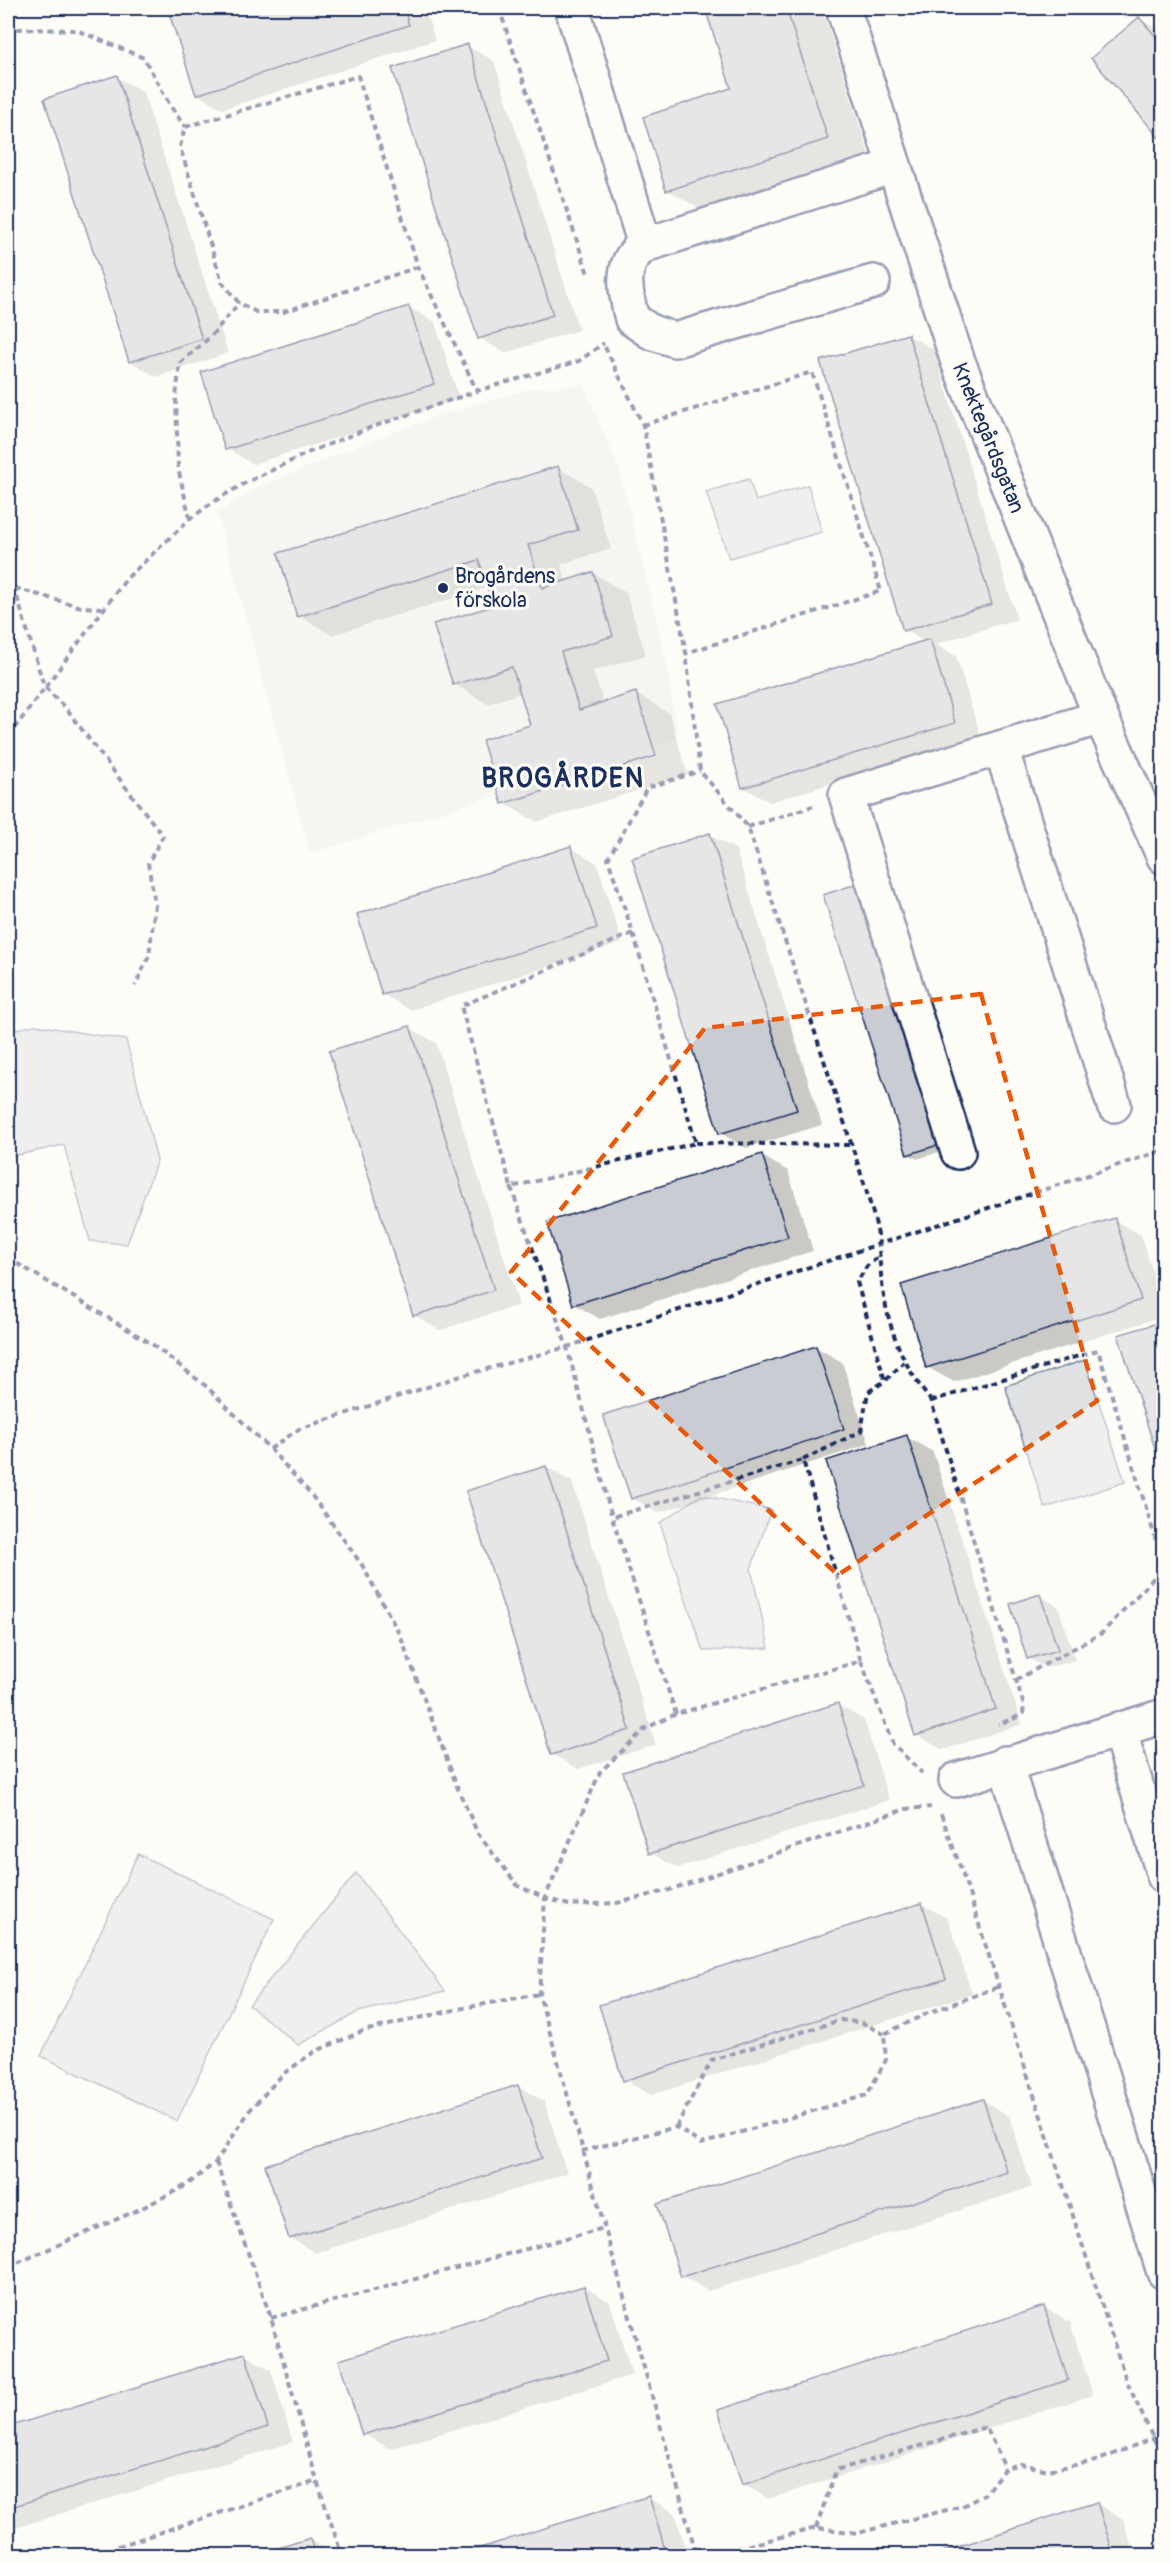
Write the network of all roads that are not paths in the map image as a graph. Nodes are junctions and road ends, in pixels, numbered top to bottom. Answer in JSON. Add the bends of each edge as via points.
{"nodes":[{"id":1,"x":572,"y":8,"type":"edge"},
{"id":2,"x":843,"y":8,"type":"edge"},
{"id":3,"x":894,"y":166,"type":"junction"},
{"id":4,"x":645,"y":245,"type":"junction"},
{"id":5,"x":873,"y":282,"type":"dead end"},
{"id":6,"x":1101,"y":717,"type":"junction"},
{"id":7,"x":1001,"y":748,"type":"junction"},
{"id":8,"x":1164,"y":857,"type":"edge"},
{"id":9,"x":1114,"y":1105,"type":"dead end"},
{"id":10,"x":958,"y":1152,"type":"dead end"},
{"id":11,"x":1164,"y":1716,"type":"edge"},
{"id":12,"x":1119,"y":1728,"type":"junction"},
{"id":13,"x":1005,"y":1763,"type":"junction"},
{"id":14,"x":941,"y":1779,"type":"road end"},
{"id":15,"x":1164,"y":1876,"type":"edge"},
{"id":16,"x":1164,"y":2272,"type":"edge"}],
"edges":[{"from":1,"to":4,"type":"street"},
{"from":2,"to":3,"type":"street","name":"Knektegårdsgatan"},
{"from":3,"to":4,"type":"street"},
{"from":3,"to":6,"type":"street","name":"Knektegårdsgatan","via":[[957,359]]},
{"from":4,"to":5,"type":"street","via":[[635,251],[626,269],[632,319],[651,332],[675,340]]},
{"from":6,"to":7,"type":"street"},
{"from":6,"to":8,"type":"street","name":"Knektegårdsgatan"},
{"from":7,"to":9,"type":"street"},
{"from":7,"to":10,"type":"street","via":[[846,795]]},
{"from":11,"to":12,"type":"street"},
{"from":12,"to":13,"type":"street"},
{"from":12,"to":15,"type":"street"},
{"from":13,"to":14,"type":"street"},
{"from":13,"to":16,"type":"street"}]}
